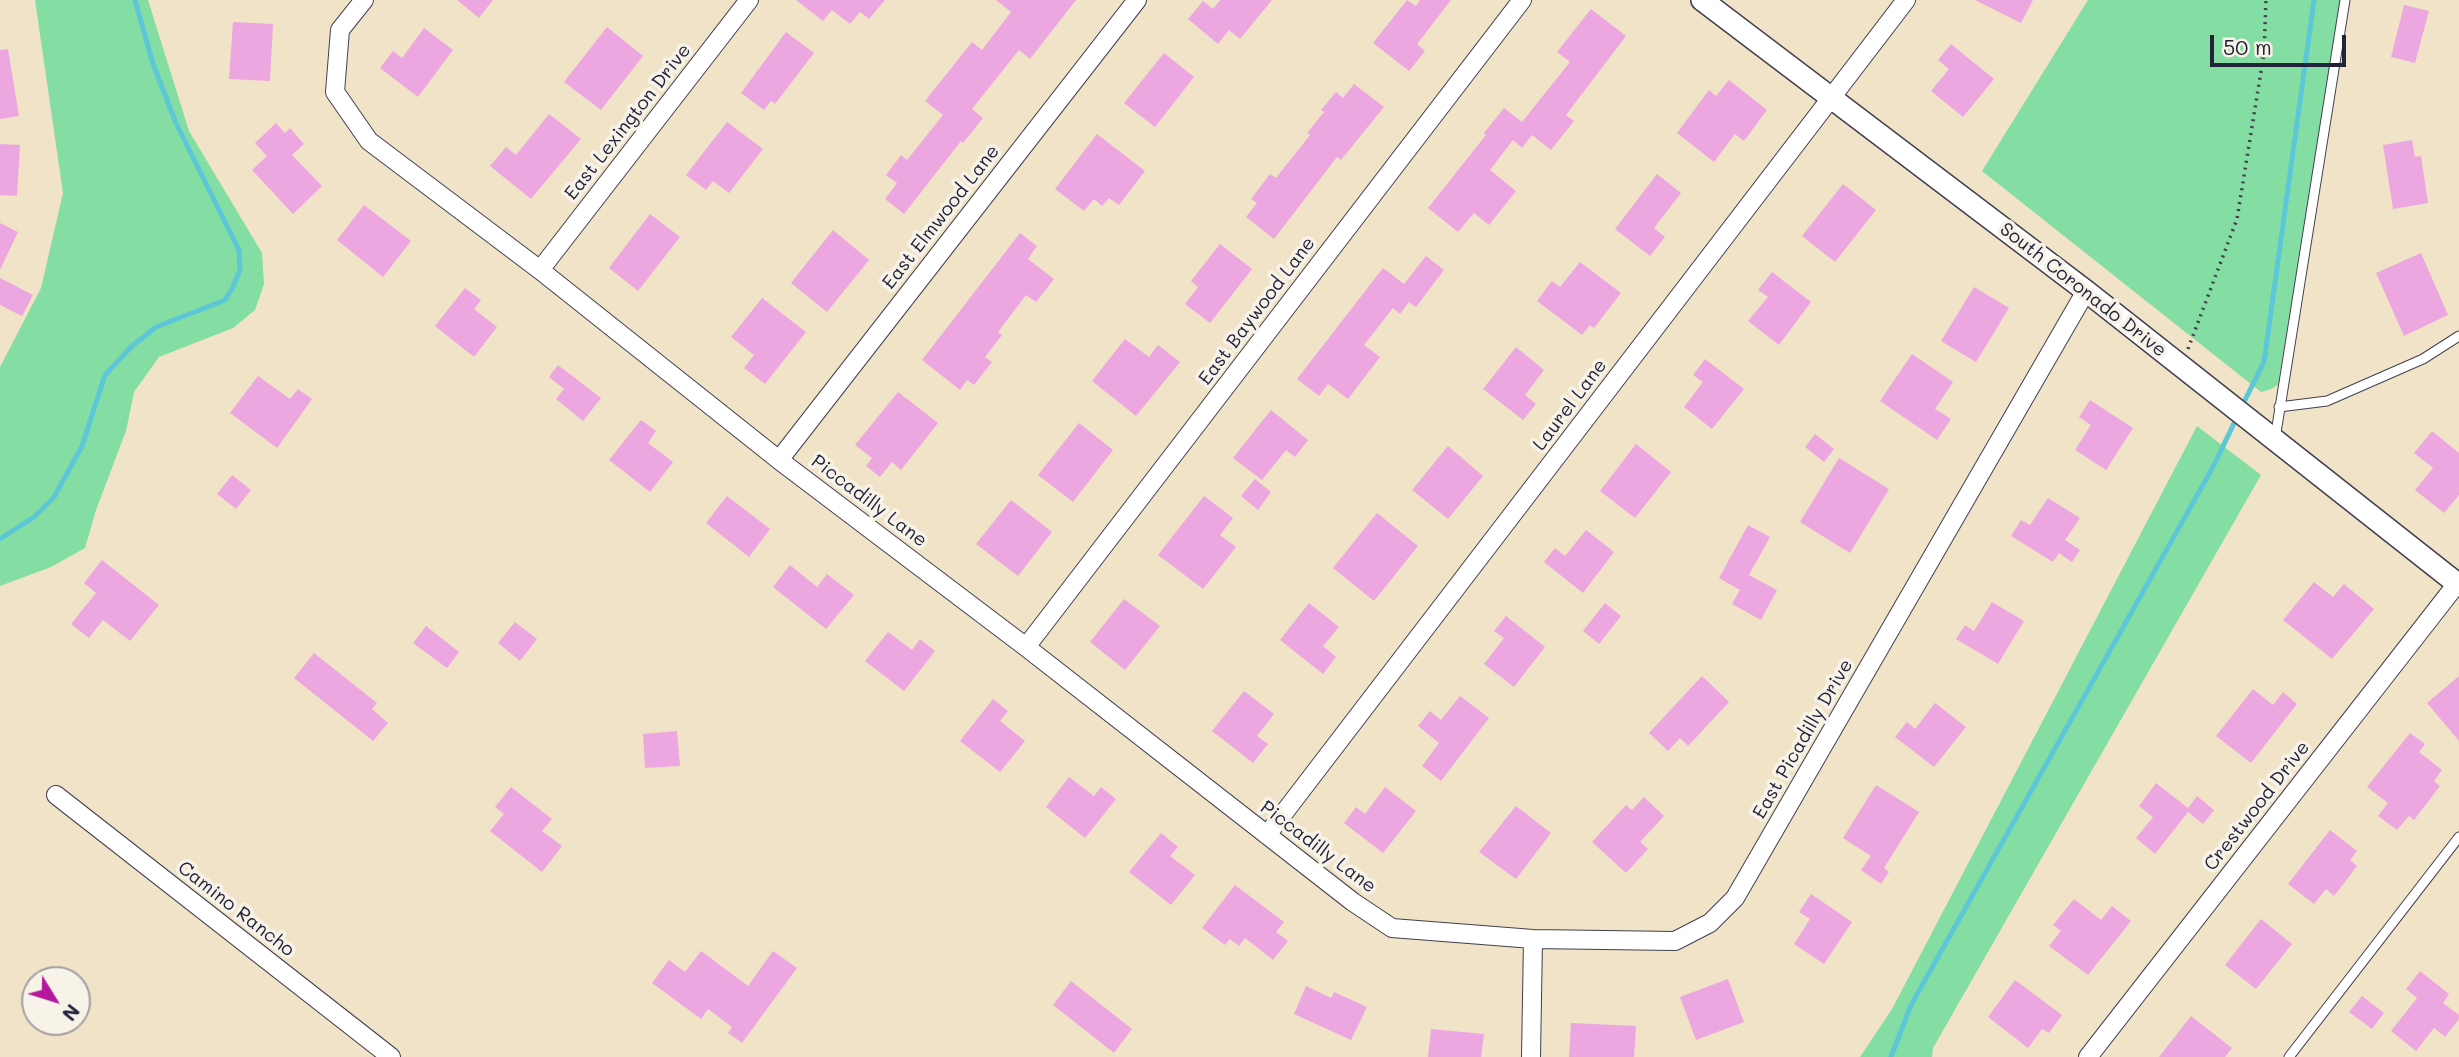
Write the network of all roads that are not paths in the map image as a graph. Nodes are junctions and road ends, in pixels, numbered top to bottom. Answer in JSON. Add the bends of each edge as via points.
{"nodes":[{"id":1,"x":364,"y":0,"type":"edge"},
{"id":2,"x":749,"y":0,"type":"edge"},
{"id":3,"x":1137,"y":0,"type":"edge"},
{"id":4,"x":1522,"y":0,"type":"edge"},
{"id":5,"x":1702,"y":0,"type":"edge"},
{"id":6,"x":1906,"y":0,"type":"edge"},
{"id":7,"x":2345,"y":0,"type":"edge"},
{"id":8,"x":1833,"y":97,"type":"junction"},
{"id":9,"x":540,"y":270,"type":"junction"},
{"id":10,"x":2086,"y":291,"type":"junction"},
{"id":11,"x":2459,"y":336,"type":"edge"},
{"id":12,"x":2278,"y":407,"type":"junction"},
{"id":13,"x":2269,"y":437,"type":"junction"},
{"id":14,"x":779,"y":460,"type":"junction"},
{"id":15,"x":2458,"y":583,"type":"edge"},
{"id":16,"x":1026,"y":647,"type":"junction"},
{"id":17,"x":56,"y":794,"type":"dead end"},
{"id":18,"x":1266,"y":835,"type":"junction"},
{"id":19,"x":2459,"y":837,"type":"edge"},
{"id":20,"x":1392,"y":928,"type":"joint"},
{"id":21,"x":1533,"y":939,"type":"junction"},
{"id":22,"x":391,"y":1057,"type":"edge"},
{"id":23,"x":1531,"y":1057,"type":"edge"},
{"id":24,"x":2088,"y":1057,"type":"edge"},
{"id":25,"x":2289,"y":1057,"type":"edge"}],
"edges":[{"from":1,"to":9,"type":"street","name":"Piccadilly Lane","via":[[341,30],[335,92],[369,141]]},
{"from":2,"to":9,"type":"street","name":"East Lexington Drive"},
{"from":3,"to":14,"type":"street","name":"East Elmwood Lane"},
{"from":4,"to":16,"type":"street","name":"East Baywood Lane"},
{"from":5,"to":8,"type":"street","name":"South Coronado Drive"},
{"from":6,"to":8,"type":"street","name":"Laurel Lane"},
{"from":7,"to":12,"type":"lane"},
{"from":8,"to":10,"type":"street","name":"South Coronado Drive"},
{"from":8,"to":18,"type":"street","name":"Laurel Lane"},
{"from":9,"to":14,"type":"street","name":"Piccadilly Lane"},
{"from":10,"to":13,"type":"street","name":"South Coronado Drive"},
{"from":10,"to":21,"type":"street","name":"East Picadilly Drive","via":[[1735,898],[1710,923],[1675,941]]},
{"from":11,"to":12,"type":"lane","via":[[2423,359],[2327,401]]},
{"from":12,"to":13,"type":"lane"},
{"from":13,"to":15,"type":"street","name":"South Coronado Drive"},
{"from":14,"to":16,"type":"street","name":"Piccadilly Lane"},
{"from":15,"to":24,"type":"street","name":"Crestwood Drive"},
{"from":16,"to":18,"type":"street","name":"Piccadilly Lane"},
{"from":17,"to":22,"type":"street","name":"Camino Rancho"},
{"from":18,"to":20,"type":"street","name":"Piccadilly Lane"},
{"from":19,"to":25,"type":"lane"},
{"from":20,"to":21,"type":"street","name":"East Picadilly Drive"},
{"from":21,"to":23,"type":"street"}]}
